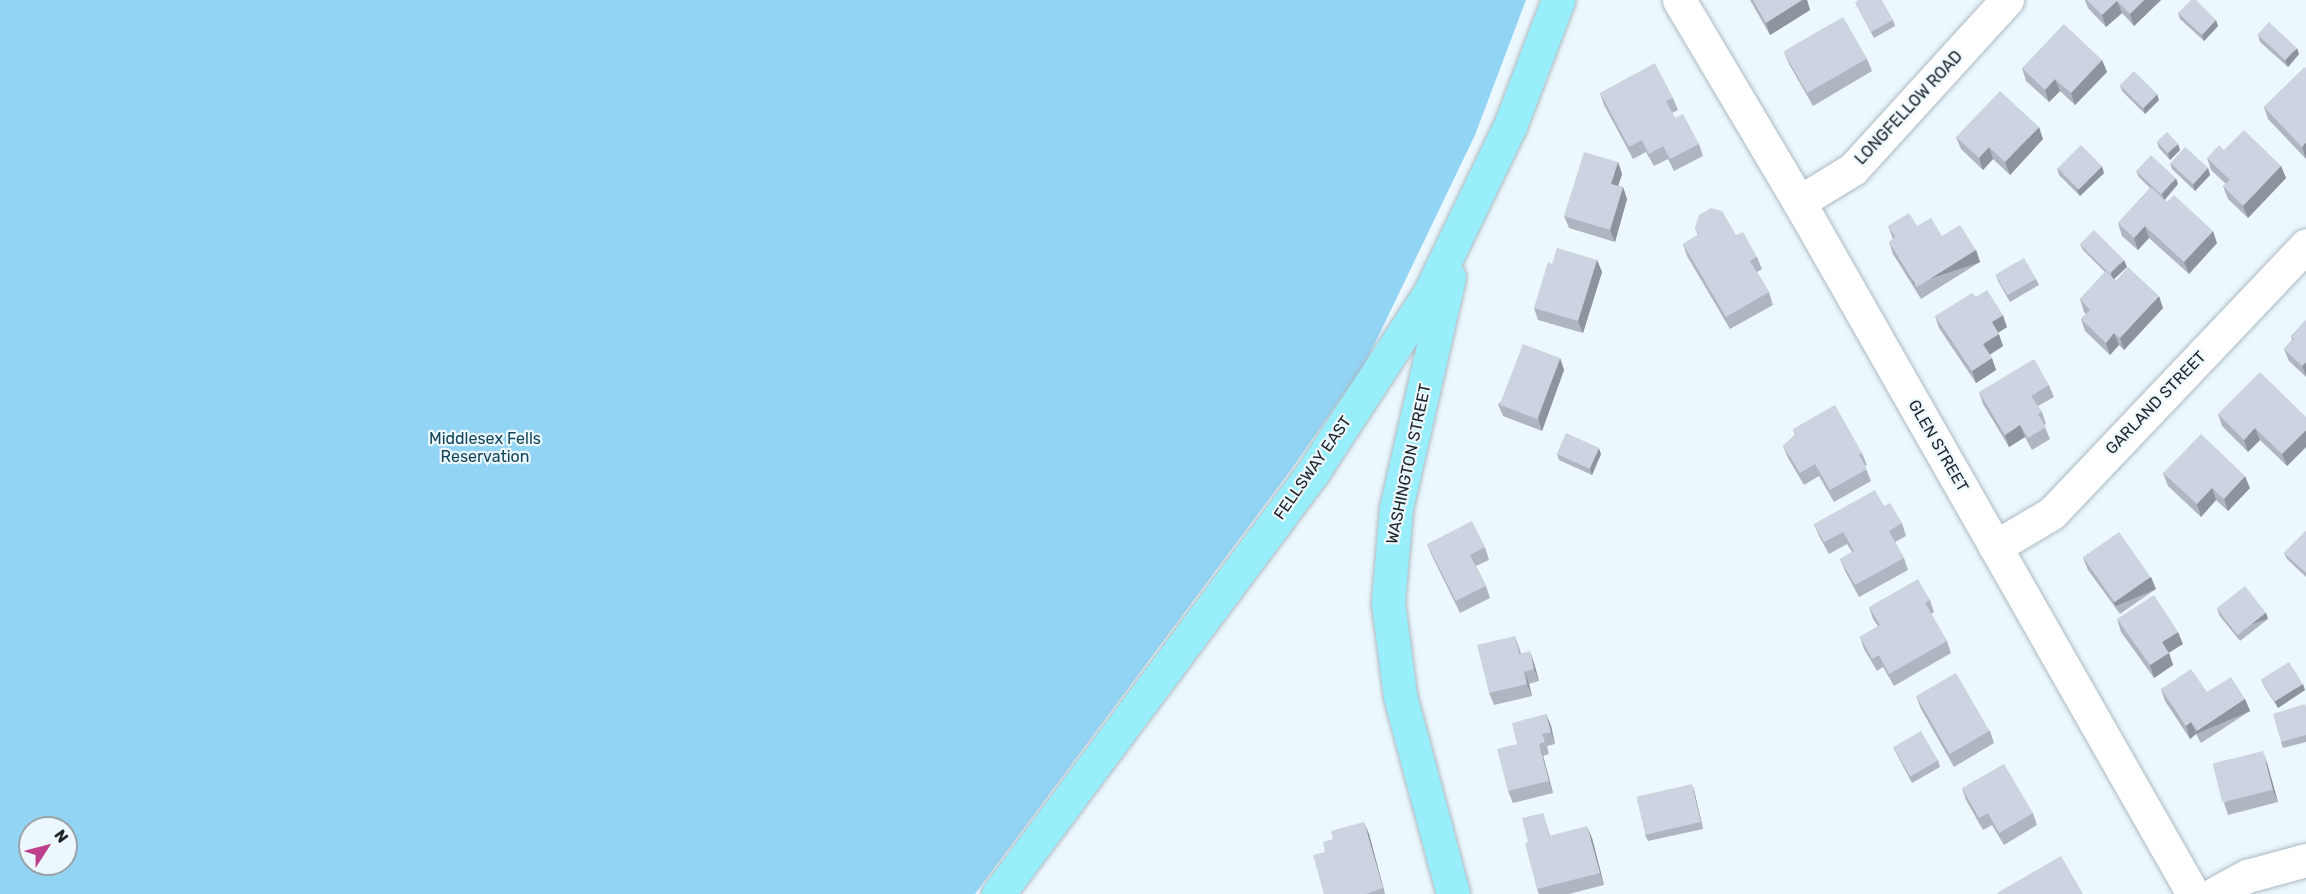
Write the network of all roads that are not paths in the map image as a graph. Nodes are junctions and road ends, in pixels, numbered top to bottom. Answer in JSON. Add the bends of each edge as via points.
{"nodes":[{"id":1,"x":1558,"y":0,"type":"edge"},
{"id":2,"x":1679,"y":0,"type":"edge"},
{"id":3,"x":2007,"y":0,"type":"edge"},
{"id":4,"x":1799,"y":202,"type":"junction"},
{"id":5,"x":1456,"y":244,"type":"junction"},
{"id":6,"x":2306,"y":245,"type":"edge"},
{"id":7,"x":1995,"y":547,"type":"junction"},
{"id":8,"x":2306,"y":860,"type":"edge"},
{"id":9,"x":998,"y":894,"type":"edge"},
{"id":10,"x":1453,"y":894,"type":"edge"},
{"id":11,"x":2193,"y":894,"type":"edge"},
{"id":12,"x":2214,"y":894,"type":"edge"}],
"edges":[{"from":1,"to":5,"type":"main road","name":"FELLSWAY EAST","via":[[1518,107]]},
{"from":2,"to":4,"type":"street","name":"GLEN STREET"},
{"from":3,"to":4,"type":"street","name":"LONGFELLOW ROAD","via":[[1853,169]]},
{"from":4,"to":7,"type":"street","name":"GLEN STREET"},
{"from":5,"to":9,"type":"main road","name":"FELLSWAY EAST","via":[[1429,294],[1313,472]]},
{"from":5,"to":10,"type":"main road","name":"WASHINGTON STREET","via":[[1396,509],[1388,603],[1400,696]]},
{"from":6,"to":7,"type":"street","name":"GARLAND STREET","via":[[2052,513]]},
{"from":7,"to":11,"type":"street","name":"GLEN STREET"},
{"from":8,"to":12,"type":"street","via":[[2247,876]]}]}
